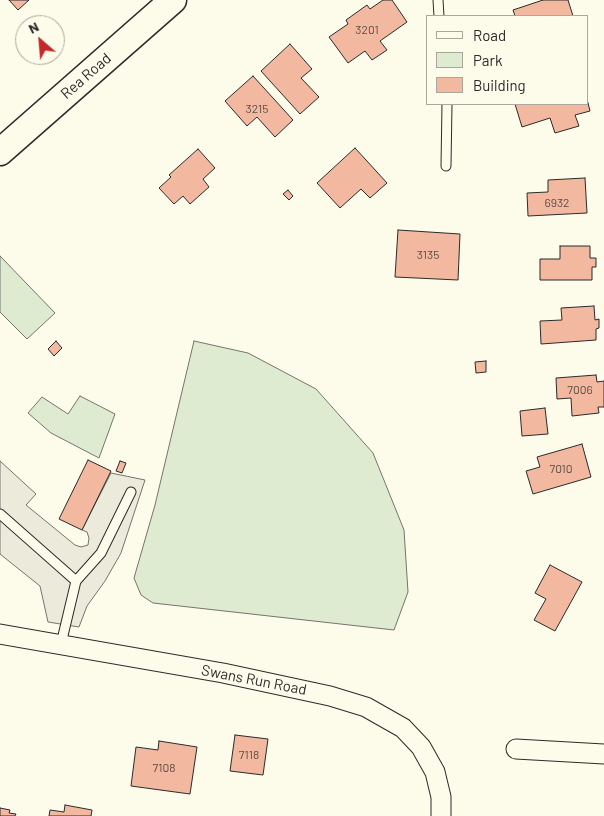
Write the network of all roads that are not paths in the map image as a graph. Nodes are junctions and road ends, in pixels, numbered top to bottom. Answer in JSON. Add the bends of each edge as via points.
{"nodes":[{"id":1,"x":173,"y":0,"type":"edge"},
{"id":2,"x":438,"y":0,"type":"edge"},
{"id":3,"x":439,"y":15,"type":"edge"},
{"id":4,"x":448,"y":105,"type":"edge"},
{"id":5,"x":0,"y":152,"type":"edge"},
{"id":6,"x":446,"y":166,"type":"dead end"},
{"id":7,"x":131,"y":492,"type":"dead end"},
{"id":8,"x":0,"y":514,"type":"edge"},
{"id":9,"x":76,"y":580,"type":"junction"},
{"id":10,"x":0,"y":634,"type":"edge"},
{"id":11,"x":61,"y":644,"type":"junction"},
{"id":12,"x":516,"y":749,"type":"dead end"},
{"id":13,"x":604,"y":754,"type":"edge"},
{"id":14,"x":441,"y":816,"type":"edge"}],
"edges":[{"from":1,"to":5,"type":"main road","name":"Rea Road"},
{"from":2,"to":3,"type":"lane"},
{"from":4,"to":6,"type":"lane"},
{"from":7,"to":9,"type":"lane","via":[[101,553]]},
{"from":8,"to":9,"type":"lane"},
{"from":9,"to":11,"type":"lane"},
{"from":10,"to":11,"type":"street","name":"Swans Run Road"},
{"from":11,"to":14,"type":"street","name":"Swans Run Road","via":[[233,675],[366,707],[403,728],[421,747],[435,772],[441,797]]},
{"from":12,"to":13,"type":"street"}]}
